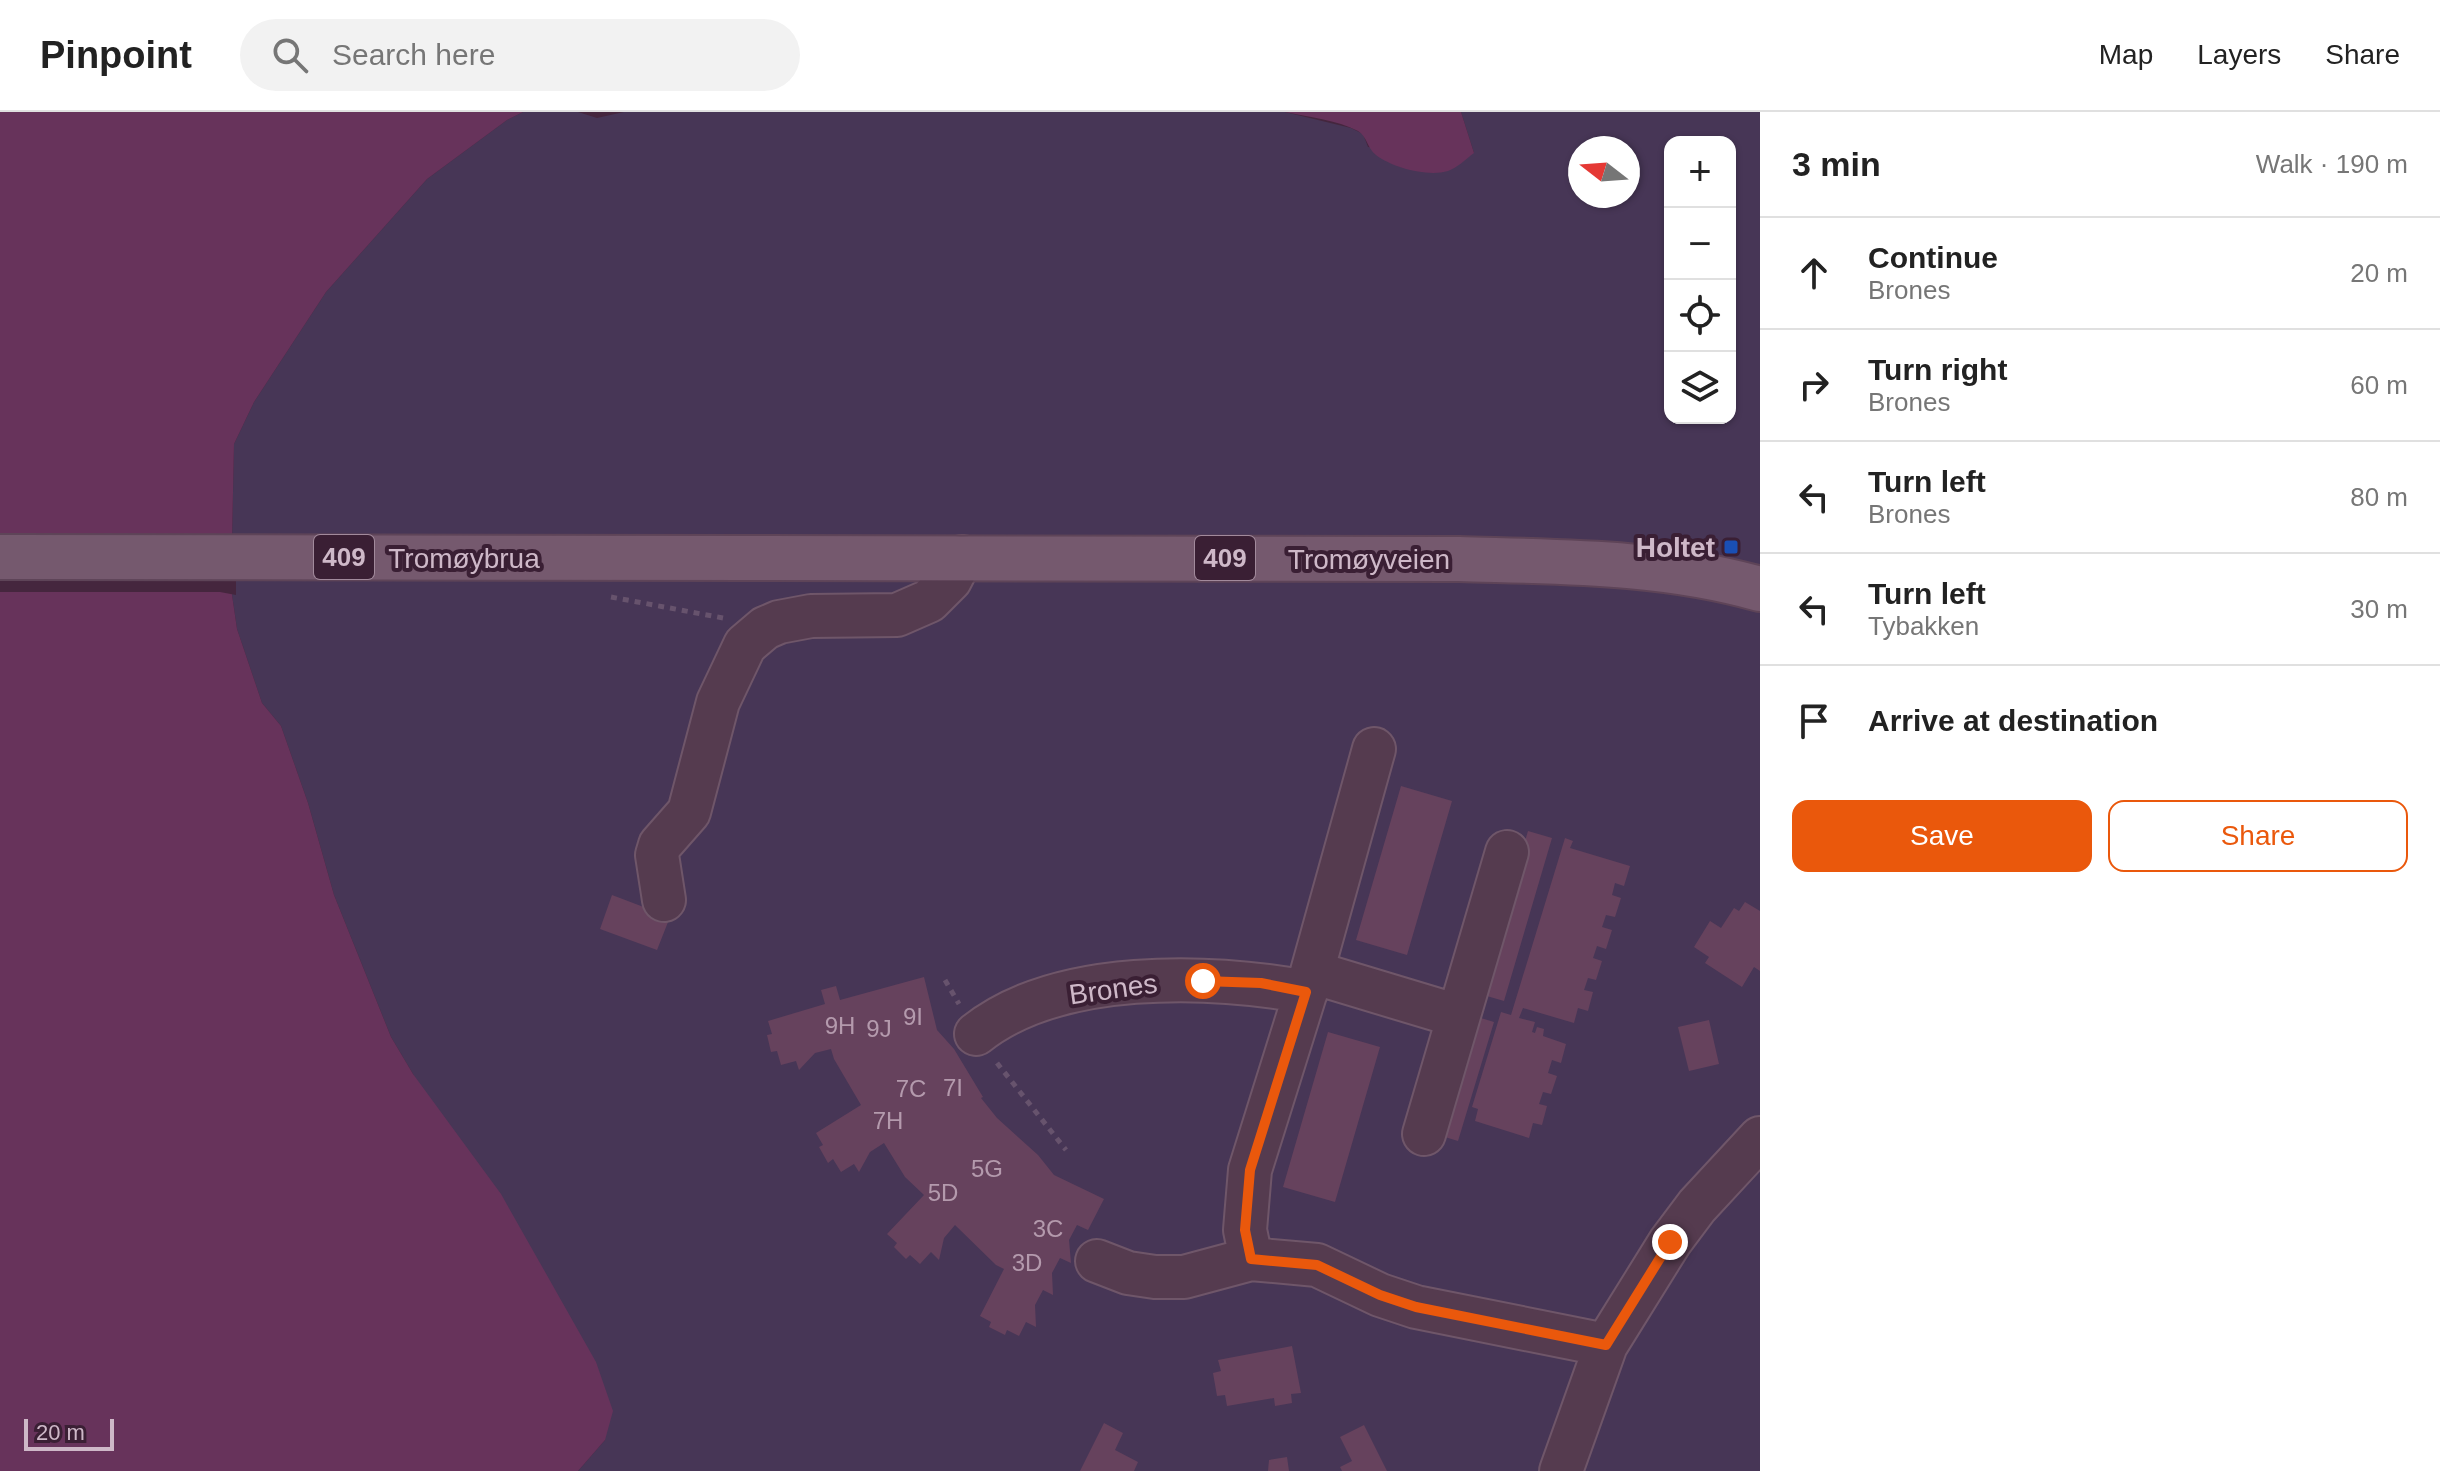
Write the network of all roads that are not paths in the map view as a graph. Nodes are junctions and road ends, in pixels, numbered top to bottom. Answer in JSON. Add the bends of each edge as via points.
{"nodes":[{"id":1,"x":0,"y":557,"type":"edge"},
{"id":2,"x":962,"y":557,"type":"junction"},
{"id":3,"x":688,"y":559,"type":"joint"},
{"id":4,"x":1760,"y":589,"type":"edge"},
{"id":5,"x":1374,"y":749,"type":"dead end"},
{"id":6,"x":1507,"y":852,"type":"dead end"},
{"id":7,"x":664,"y":900,"type":"dead end"},
{"id":8,"x":1309,"y":982,"type":"junction"},
{"id":9,"x":1458,"y":1016,"type":"junction"},
{"id":10,"x":976,"y":1034,"type":"road end"},
{"id":11,"x":1424,"y":1134,"type":"dead end"},
{"id":12,"x":1760,"y":1138,"type":"edge"},
{"id":13,"x":1251,"y":1259,"type":"junction"},
{"id":14,"x":1097,"y":1261,"type":"dead end"},
{"id":15,"x":1606,"y":1345,"type":"junction"},
{"id":16,"x":1561,"y":1471,"type":"edge"}],
"edges":[{"from":1,"to":3,"type":"main road","name":"Tromøybrua","number":"409"},
{"from":2,"to":3,"type":"main road","name":"Tromøyveien","number":"409"},
{"from":2,"to":4,"type":"main road","name":"Tromøyveien","number":"409","via":[[1605,562],[1698,574]]},
{"from":2,"to":7,"type":"street","via":[[950,580],[929,601],[897,615],[811,616],[779,622],[745,645],[718,702],[689,812],[660,845]]},
{"from":5,"to":8,"type":"street"},
{"from":6,"to":9,"type":"street"},
{"from":8,"to":9,"type":"street","name":"Brones"},
{"from":8,"to":10,"type":"street","name":"Brones","via":[[1140,981],[1089,988],[1013,1010]]},
{"from":8,"to":13,"type":"street","via":[[1250,1170],[1245,1230]]},
{"from":9,"to":11,"type":"street"},
{"from":12,"to":15,"type":"street","via":[[1670,1242]]},
{"from":13,"to":14,"type":"street","via":[[1184,1277],[1128,1273]]},
{"from":13,"to":15,"type":"street","via":[[1317,1265],[1416,1307]]},
{"from":15,"to":16,"type":"street"}]}
